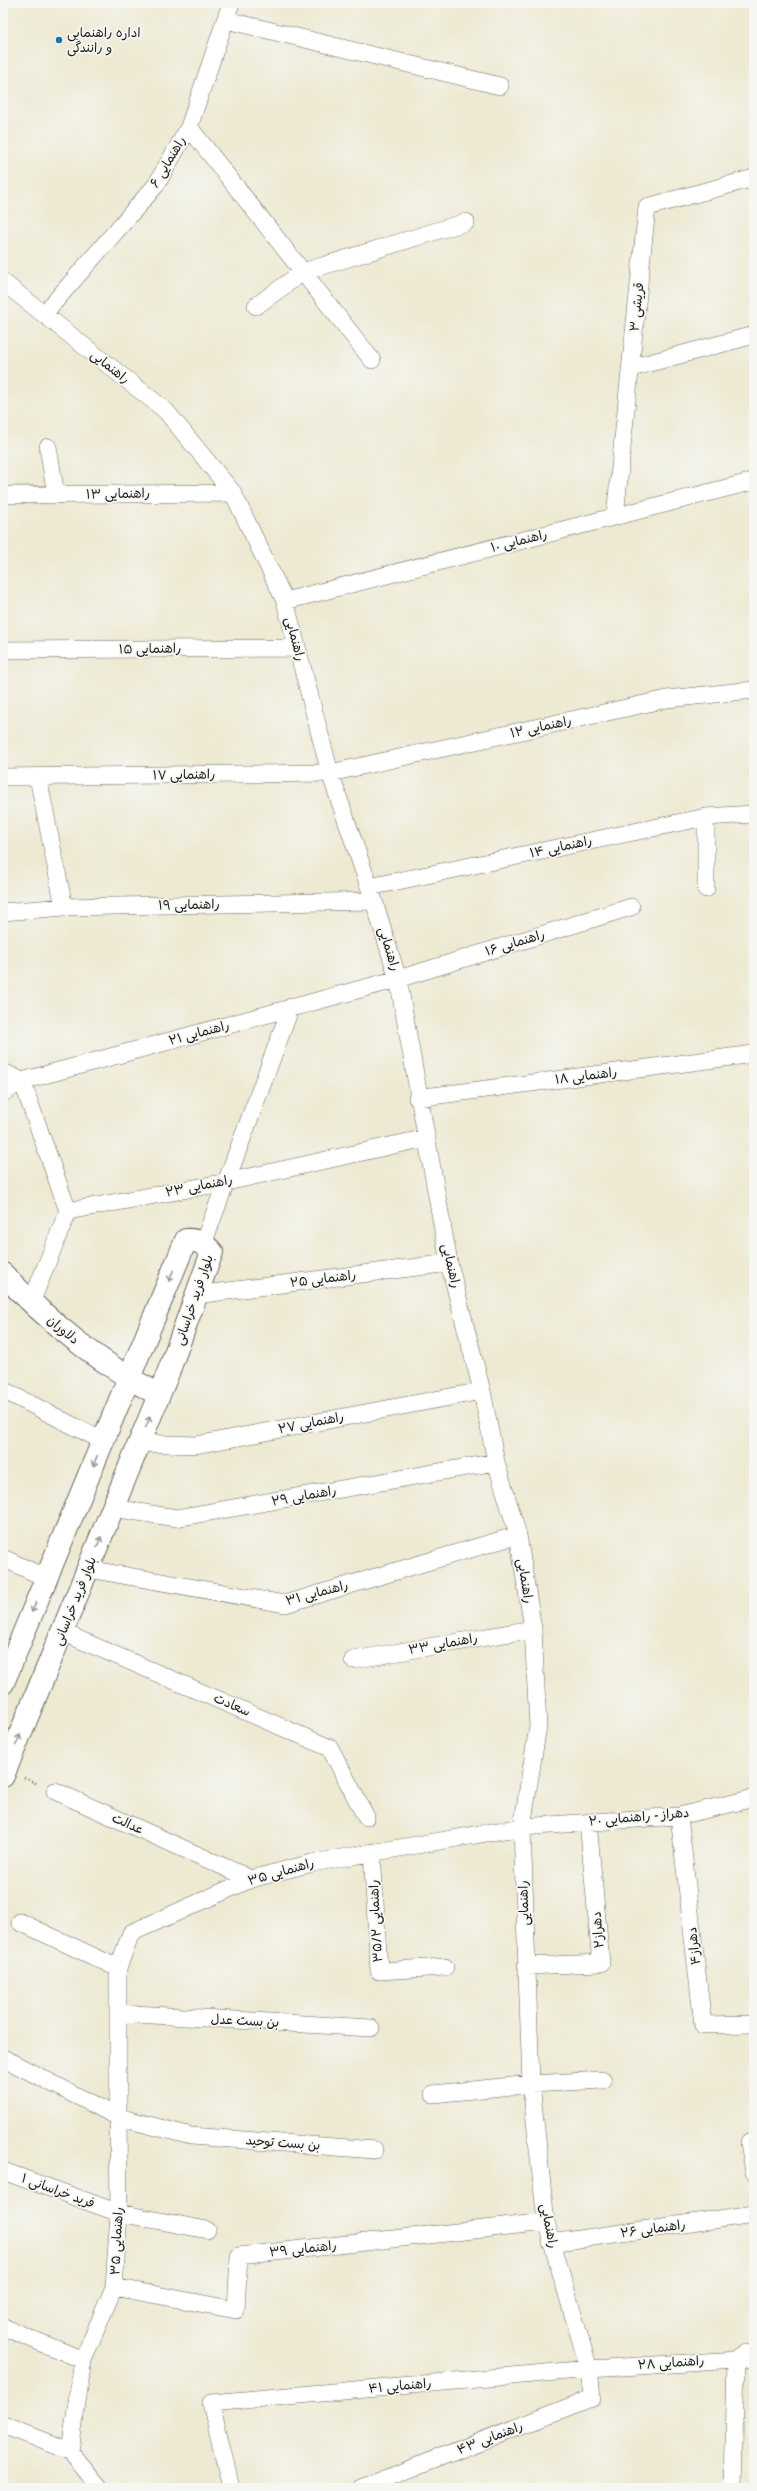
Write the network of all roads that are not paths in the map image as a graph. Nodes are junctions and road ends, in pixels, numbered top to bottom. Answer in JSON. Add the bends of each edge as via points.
{"nodes":[{"id":1,"x":231,"y":3,"type":"edge"},
{"id":2,"x":226,"y":20,"type":"junction"},
{"id":3,"x":500,"y":86,"type":"dead end"},
{"id":4,"x":189,"y":126,"type":"junction"},
{"id":5,"x":754,"y":178,"type":"edge"},
{"id":6,"x":466,"y":222,"type":"dead end"},
{"id":7,"x":303,"y":272,"type":"junction"},
{"id":8,"x":3,"y":282,"type":"edge"},
{"id":9,"x":256,"y":306,"type":"dead end"},
{"id":10,"x":44,"y":314,"type":"junction"},
{"id":11,"x":754,"y":335,"type":"edge"},
{"id":12,"x":372,"y":360,"type":"dead end"},
{"id":13,"x":631,"y":368,"type":"junction"},
{"id":14,"x":48,"y":446,"type":"dead end"},
{"id":15,"x":754,"y":481,"type":"edge"},
{"id":16,"x":233,"y":493,"type":"junction"},
{"id":17,"x":3,"y":495,"type":"edge"},
{"id":18,"x":56,"y":495,"type":"junction"},
{"id":19,"x":615,"y":516,"type":"junction"},
{"id":20,"x":285,"y":601,"type":"junction"},
{"id":21,"x":297,"y":648,"type":"junction"},
{"id":22,"x":3,"y":650,"type":"edge"},
{"id":23,"x":754,"y":690,"type":"edge"},
{"id":24,"x":330,"y":773,"type":"junction"},
{"id":25,"x":3,"y":777,"type":"edge"},
{"id":26,"x":38,"y":777,"type":"junction"},
{"id":27,"x":754,"y":814,"type":"edge"},
{"id":28,"x":706,"y":817,"type":"junction"},
{"id":29,"x":706,"y":889,"type":"dead end"},
{"id":30,"x":372,"y":894,"type":"junction"},
{"id":31,"x":64,"y":907,"type":"junction"},
{"id":32,"x":631,"y":907,"type":"dead end"},
{"id":33,"x":3,"y":912,"type":"edge"},
{"id":34,"x":398,"y":979,"type":"junction"},
{"id":35,"x":291,"y":1007,"type":"junction"},
{"id":36,"x":754,"y":1054,"type":"edge"},
{"id":37,"x":3,"y":1072,"type":"edge"},
{"id":38,"x":22,"y":1081,"type":"junction"},
{"id":39,"x":3,"y":1093,"type":"edge"},
{"id":40,"x":418,"y":1098,"type":"junction"},
{"id":41,"x":426,"y":1138,"type":"junction"},
{"id":42,"x":226,"y":1182,"type":"junction"},
{"id":43,"x":68,"y":1211,"type":"junction"},
{"id":44,"x":204,"y":1244,"type":"junction"},
{"id":45,"x":449,"y":1263,"type":"junction"},
{"id":46,"x":3,"y":1274,"type":"edge"},
{"id":47,"x":196,"y":1295,"type":"junction"},
{"id":48,"x":31,"y":1302,"type":"junction"},
{"id":49,"x":129,"y":1378,"type":"junction"},
{"id":50,"x":3,"y":1390,"type":"edge"},
{"id":51,"x":482,"y":1391,"type":"junction"},
{"id":52,"x":159,"y":1395,"type":"junction"},
{"id":53,"x":103,"y":1441,"type":"junction"},
{"id":54,"x":139,"y":1443,"type":"junction"},
{"id":55,"x":496,"y":1462,"type":"junction"},
{"id":56,"x":113,"y":1508,"type":"junction"},
{"id":57,"x":518,"y":1535,"type":"junction"},
{"id":58,"x":3,"y":1558,"type":"edge"},
{"id":59,"x":88,"y":1569,"type":"junction"},
{"id":60,"x":46,"y":1578,"type":"junction"},
{"id":61,"x":533,"y":1629,"type":"junction"},
{"id":62,"x":62,"y":1632,"type":"junction"},
{"id":63,"x":353,"y":1660,"type":"dead end"},
{"id":64,"x":3,"y":1683,"type":"edge"},
{"id":65,"x":4,"y":1773,"type":"edge"},
{"id":66,"x":55,"y":1792,"type":"road end"},
{"id":67,"x":754,"y":1798,"type":"edge"},
{"id":68,"x":679,"y":1816,"type":"junction"},
{"id":69,"x":366,"y":1817,"type":"dead end"},
{"id":70,"x":588,"y":1822,"type":"junction"},
{"id":71,"x":522,"y":1827,"type":"junction"},
{"id":72,"x":372,"y":1852,"type":"junction"},
{"id":73,"x":251,"y":1879,"type":"junction"},
{"id":74,"x":20,"y":1922,"type":"dead end"},
{"id":75,"x":526,"y":1966,"type":"junction"},
{"id":76,"x":445,"y":1967,"type":"dead end"},
{"id":77,"x":118,"y":1968,"type":"junction"},
{"id":78,"x":118,"y":2013,"type":"junction"},
{"id":79,"x":754,"y":2024,"type":"edge"},
{"id":80,"x":371,"y":2028,"type":"dead end"},
{"id":81,"x":3,"y":2058,"type":"edge"},
{"id":82,"x":603,"y":2080,"type":"dead end"},
{"id":83,"x":531,"y":2084,"type":"junction"},
{"id":84,"x":433,"y":2094,"type":"dead end"},
{"id":85,"x":118,"y":2117,"type":"junction"},
{"id":86,"x":749,"y":2142,"type":"dead end"},
{"id":87,"x":375,"y":2150,"type":"dead end"},
{"id":88,"x":3,"y":2171,"type":"edge"},
{"id":89,"x":754,"y":2172,"type":"edge"},
{"id":90,"x":119,"y":2213,"type":"junction"},
{"id":91,"x":754,"y":2214,"type":"edge"},
{"id":92,"x":546,"y":2222,"type":"junction"},
{"id":93,"x":207,"y":2230,"type":"dead end"},
{"id":94,"x":551,"y":2244,"type":"junction"},
{"id":95,"x":114,"y":2287,"type":"junction"},
{"id":96,"x":3,"y":2327,"type":"edge"},
{"id":97,"x":754,"y":2347,"type":"edge"},
{"id":98,"x":736,"y":2359,"type":"junction"},
{"id":99,"x":754,"y":2359,"type":"edge"},
{"id":100,"x":83,"y":2360,"type":"junction"},
{"id":101,"x":589,"y":2369,"type":"junction"},
{"id":102,"x":3,"y":2425,"type":"edge"},
{"id":103,"x":70,"y":2451,"type":"junction"},
{"id":104,"x":100,"y":2488,"type":"edge"},
{"id":105,"x":231,"y":2488,"type":"edge"},
{"id":106,"x":361,"y":2488,"type":"edge"},
{"id":107,"x":733,"y":2488,"type":"edge"}],
"edges":[{"from":1,"to":2,"type":"street","name":"راهنمایی ۶"},
{"from":2,"to":3,"type":"street"},
{"from":2,"to":4,"type":"street","name":"راهنمایی ۶"},
{"from":4,"to":7,"type":"street"},
{"from":4,"to":10,"type":"street","name":"راهنمایی ۶","via":[[156,185]]},
{"from":5,"to":13,"type":"street","name":"قریشی ۳","via":[[647,207]]},
{"from":6,"to":7,"type":"street"},
{"from":7,"to":9,"type":"street"},
{"from":7,"to":12,"type":"street"},
{"from":8,"to":10,"type":"street","name":"راهنمایی"},
{"from":10,"to":16,"type":"street","name":"راهنمایی","via":[[165,410]]},
{"from":11,"to":13,"type":"street"},
{"from":13,"to":19,"type":"street","name":"قریشی ۳"},
{"from":14,"to":18,"type":"street"},
{"from":15,"to":19,"type":"street","name":"راهنمایی ۱۰"},
{"from":16,"to":18,"type":"street","name":"راهنمایی ۱۳"},
{"from":16,"to":20,"type":"street","name":"راهنمایی"},
{"from":17,"to":18,"type":"street","name":"راهنمایی ۱۳"},
{"from":19,"to":20,"type":"street","name":"راهنمایی ۱۰"},
{"from":20,"to":21,"type":"street","name":"راهنمایی"},
{"from":21,"to":22,"type":"street","name":"راهنمایی ۱۵"},
{"from":21,"to":24,"type":"street","name":"راهنمایی"},
{"from":23,"to":24,"type":"street","name":"راهنمایی ۱۲","via":[[667,699]]},
{"from":24,"to":26,"type":"street","name":"راهنمایی ۱۷"},
{"from":24,"to":30,"type":"street","name":"راهنمایی"},
{"from":25,"to":26,"type":"street","name":"راهنمایی ۱۷"},
{"from":26,"to":31,"type":"street"},
{"from":27,"to":28,"type":"street","name":"راهنمایی ۱۴"},
{"from":28,"to":29,"type":"street"},
{"from":28,"to":30,"type":"street","name":"راهنمایی ۱۴"},
{"from":30,"to":31,"type":"street","name":"راهنمایی ۱۹"},
{"from":30,"to":34,"type":"street","name":"راهنمایی"},
{"from":31,"to":33,"type":"street","name":"راهنمایی ۱۹"},
{"from":32,"to":34,"type":"street","name":"راهنمایی ۱۶"},
{"from":34,"to":35,"type":"street","name":"راهنمایی ۲۱"},
{"from":34,"to":40,"type":"street","name":"راهنمایی"},
{"from":35,"to":38,"type":"street","name":"راهنمایی ۲۱"},
{"from":35,"to":42,"type":"street"},
{"from":36,"to":40,"type":"street","name":"راهنمایی ۱۸"},
{"from":37,"to":38,"type":"street"},
{"from":38,"to":39,"type":"street","name":"راهنمایی ۲۱"},
{"from":38,"to":43,"type":"street"},
{"from":40,"to":41,"type":"street","name":"راهنمایی"},
{"from":41,"to":42,"type":"street","name":"راهنمایی ۲۳"},
{"from":41,"to":45,"type":"street","name":"راهنمایی"},
{"from":42,"to":43,"type":"street","name":"راهنمایی ۲۳"},
{"from":42,"to":44,"type":"street"},
{"from":43,"to":48,"type":"street"},
{"from":44,"to":47,"type":"street","name":"بلوار فرید خراسانی","via":[[212,1252]]},
{"from":44,"to":49,"type":"street","name":"بلوار فرید خراسانی","one_way":true,"via":[[186,1240]]},
{"from":45,"to":47,"type":"street","name":"راهنمایی ۲۵"},
{"from":45,"to":51,"type":"street","name":"راهنمایی"},
{"from":46,"to":48,"type":"street","name":"دلاوران"},
{"from":47,"to":52,"type":"street","name":"بلوار فرید خراسانی"},
{"from":48,"to":49,"type":"street","name":"دلاوران","via":[[60,1330]]},
{"from":49,"to":52,"type":"street","name":"دلاوران"},
{"from":49,"to":53,"type":"street","name":"بلوار فرید خراسانی"},
{"from":50,"to":53,"type":"street"},
{"from":51,"to":54,"type":"street","name":"راهنمایی ۲۷","via":[[196,1445]]},
{"from":51,"to":55,"type":"street","name":"راهنمایی"},
{"from":54,"to":52,"type":"street","name":"بلوار فرید خراسانی","one_way":true},
{"from":53,"to":60,"type":"street","name":"بلوار فرید خراسانی","one_way":true},
{"from":54,"to":56,"type":"street","name":"بلوار فرید خراسانی"},
{"from":55,"to":56,"type":"street","name":"راهنمایی ۲۹","via":[[176,1518]]},
{"from":55,"to":57,"type":"street","name":"راهنمایی"},
{"from":59,"to":56,"type":"street","name":"بلوار فرید خراسانی","one_way":true},
{"from":57,"to":59,"type":"street","name":"راهنمایی ۳۱","via":[[285,1604]]},
{"from":57,"to":61,"type":"street","name":"راهنمایی"},
{"from":58,"to":60,"type":"street"},
{"from":59,"to":62,"type":"street","name":"بلوار فرید خراسانی"},
{"from":60,"to":64,"type":"street","name":"بلوار فرید خراسانی","one_way":true},
{"from":61,"to":63,"type":"street","name":"راهنمایی ۳۳"},
{"from":61,"to":71,"type":"street","name":"راهنمایی","via":[[538,1726]]},
{"from":65,"to":62,"type":"street","name":"بلوار فرید خراسانی","one_way":true},
{"from":62,"to":69,"type":"street","name":"سعادت","via":[[330,1748]]},
{"from":66,"to":73,"type":"street","name":"عدالت"},
{"from":67,"to":68,"type":"street","name":"دهراز - راهنمایی ۲۰"},
{"from":68,"to":70,"type":"street","name":"دهراز - راهنمایی ۲۰"},
{"from":68,"to":79,"type":"street","name":"دهراز۴","via":[[702,2025]]},
{"from":70,"to":71,"type":"street","name":"دهراز - راهنمایی ۲۰"},
{"from":70,"to":75,"type":"street","name":"دهراز۲","via":[[601,1963]]},
{"from":71,"to":72,"type":"street","name":"راهنمایی ۳۵"},
{"from":71,"to":75,"type":"street","name":"راهنمایی"},
{"from":72,"to":73,"type":"street","name":"راهنمایی ۳۵","via":[[312,1863]]},
{"from":72,"to":76,"type":"street","name":"راهنمایی ۳۵/۲","via":[[379,1971]]},
{"from":73,"to":77,"type":"street","name":"راهنمایی ۳۵","via":[[131,1933]]},
{"from":74,"to":77,"type":"street"},
{"from":75,"to":83,"type":"street","name":"راهنمایی"},
{"from":77,"to":78,"type":"street","name":"راهنمایی ۳۵"},
{"from":78,"to":80,"type":"street","name":"بن بست عدل"},
{"from":78,"to":85,"type":"street","name":"راهنمایی ۳۵"},
{"from":81,"to":85,"type":"street","name":"بن بست توحید"},
{"from":82,"to":83,"type":"street"},
{"from":83,"to":84,"type":"street"},
{"from":83,"to":92,"type":"street","name":"راهنمایی"},
{"from":85,"to":87,"type":"street","name":"بن بست توحید","via":[[190,2136]]},
{"from":85,"to":90,"type":"street","name":"راهنمایی ۳۵"},
{"from":86,"to":89,"type":"street"},
{"from":88,"to":90,"type":"street","name":"فرید خراسانی ۱"},
{"from":90,"to":93,"type":"street","name":"فرید خراسانی ۱"},
{"from":90,"to":95,"type":"street","name":"راهنمایی ۳۵"},
{"from":91,"to":94,"type":"street","name":"راهنمایی ۲۶"},
{"from":92,"to":94,"type":"street","name":"راهنمایی"},
{"from":92,"to":95,"type":"street","name":"راهنمایی ۳۹","via":[[239,2256],[236,2310]]},
{"from":94,"to":101,"type":"street","name":"راهنمایی"},
{"from":95,"to":100,"type":"street","name":"راهنمایی ۳۵"},
{"from":96,"to":100,"type":"street"},
{"from":97,"to":98,"type":"street"},
{"from":98,"to":99,"type":"street","name":"راهنمایی ۲۸"},
{"from":98,"to":101,"type":"street","name":"راهنمایی ۲۸"},
{"from":98,"to":107,"type":"street"},
{"from":100,"to":103,"type":"street","name":"راهنمایی ۳۵"},
{"from":101,"to":105,"type":"street","name":"راهنمایی ۴۱","via":[[211,2402]]},
{"from":101,"to":106,"type":"street","name":"راهنمایی ۴۳","via":[[592,2398]]},
{"from":102,"to":103,"type":"street"},
{"from":103,"to":104,"type":"street"}]}
